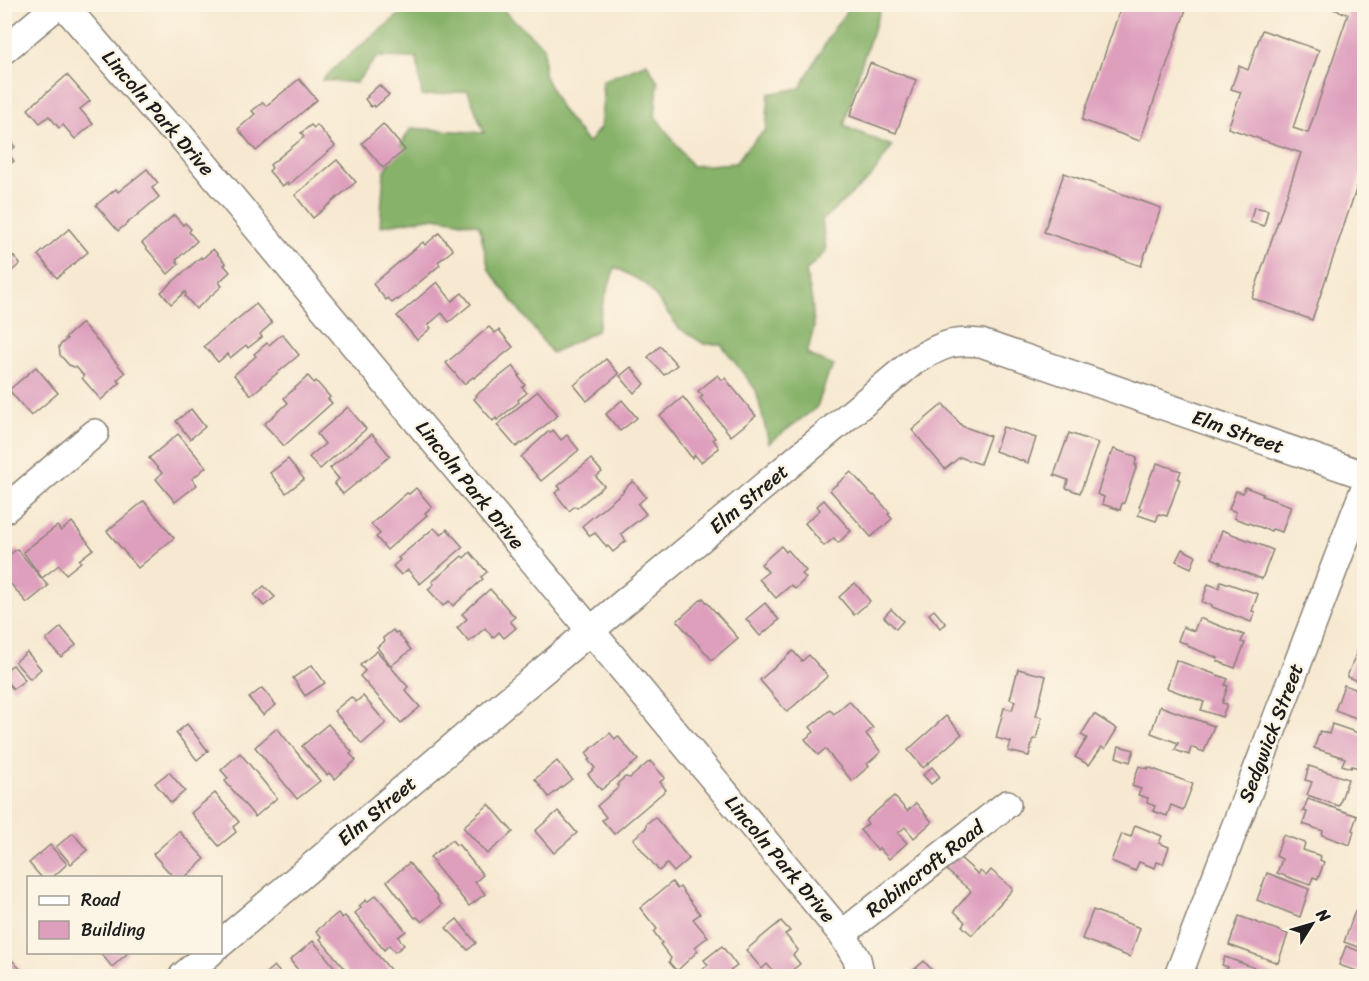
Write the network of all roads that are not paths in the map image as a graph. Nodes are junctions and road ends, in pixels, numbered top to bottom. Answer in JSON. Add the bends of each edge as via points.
{"nodes":[{"id":1,"x":59,"y":4,"type":"edge"},
{"id":2,"x":63,"y":4,"type":"edge"},
{"id":3,"x":4,"y":50,"type":"edge"},
{"id":4,"x":95,"y":433,"type":"dead end"},
{"id":5,"x":1365,"y":475,"type":"edge"},
{"id":6,"x":1365,"y":490,"type":"edge"},
{"id":7,"x":4,"y":510,"type":"edge"},
{"id":8,"x":590,"y":631,"type":"junction"},
{"id":9,"x":1007,"y":804,"type":"dead end"},
{"id":10,"x":842,"y":934,"type":"junction"},
{"id":11,"x":222,"y":942,"type":"edge"},
{"id":12,"x":209,"y":954,"type":"edge"},
{"id":13,"x":852,"y":971,"type":"edge"},
{"id":14,"x":183,"y":976,"type":"edge"},
{"id":15,"x":1178,"y":976,"type":"edge"}],
"edges":[{"from":1,"to":3,"type":"street"},
{"from":2,"to":8,"type":"street","name":"Lincoln Park Drive","via":[[167,125],[176,130]]},
{"from":4,"to":7,"type":"street"},
{"from":5,"to":8,"type":"street","name":"Elm Street","via":[[981,343],[941,346],[915,361]]},
{"from":6,"to":15,"type":"street","name":"Sedgwick Street"},
{"from":8,"to":10,"type":"street","name":"Lincoln Park Drive"},
{"from":8,"to":11,"type":"street","name":"Elm Street"},
{"from":9,"to":10,"type":"street","name":"Robincroft Road"},
{"from":10,"to":13,"type":"street","name":"Lincoln Park Drive"},
{"from":12,"to":14,"type":"street"}]}
